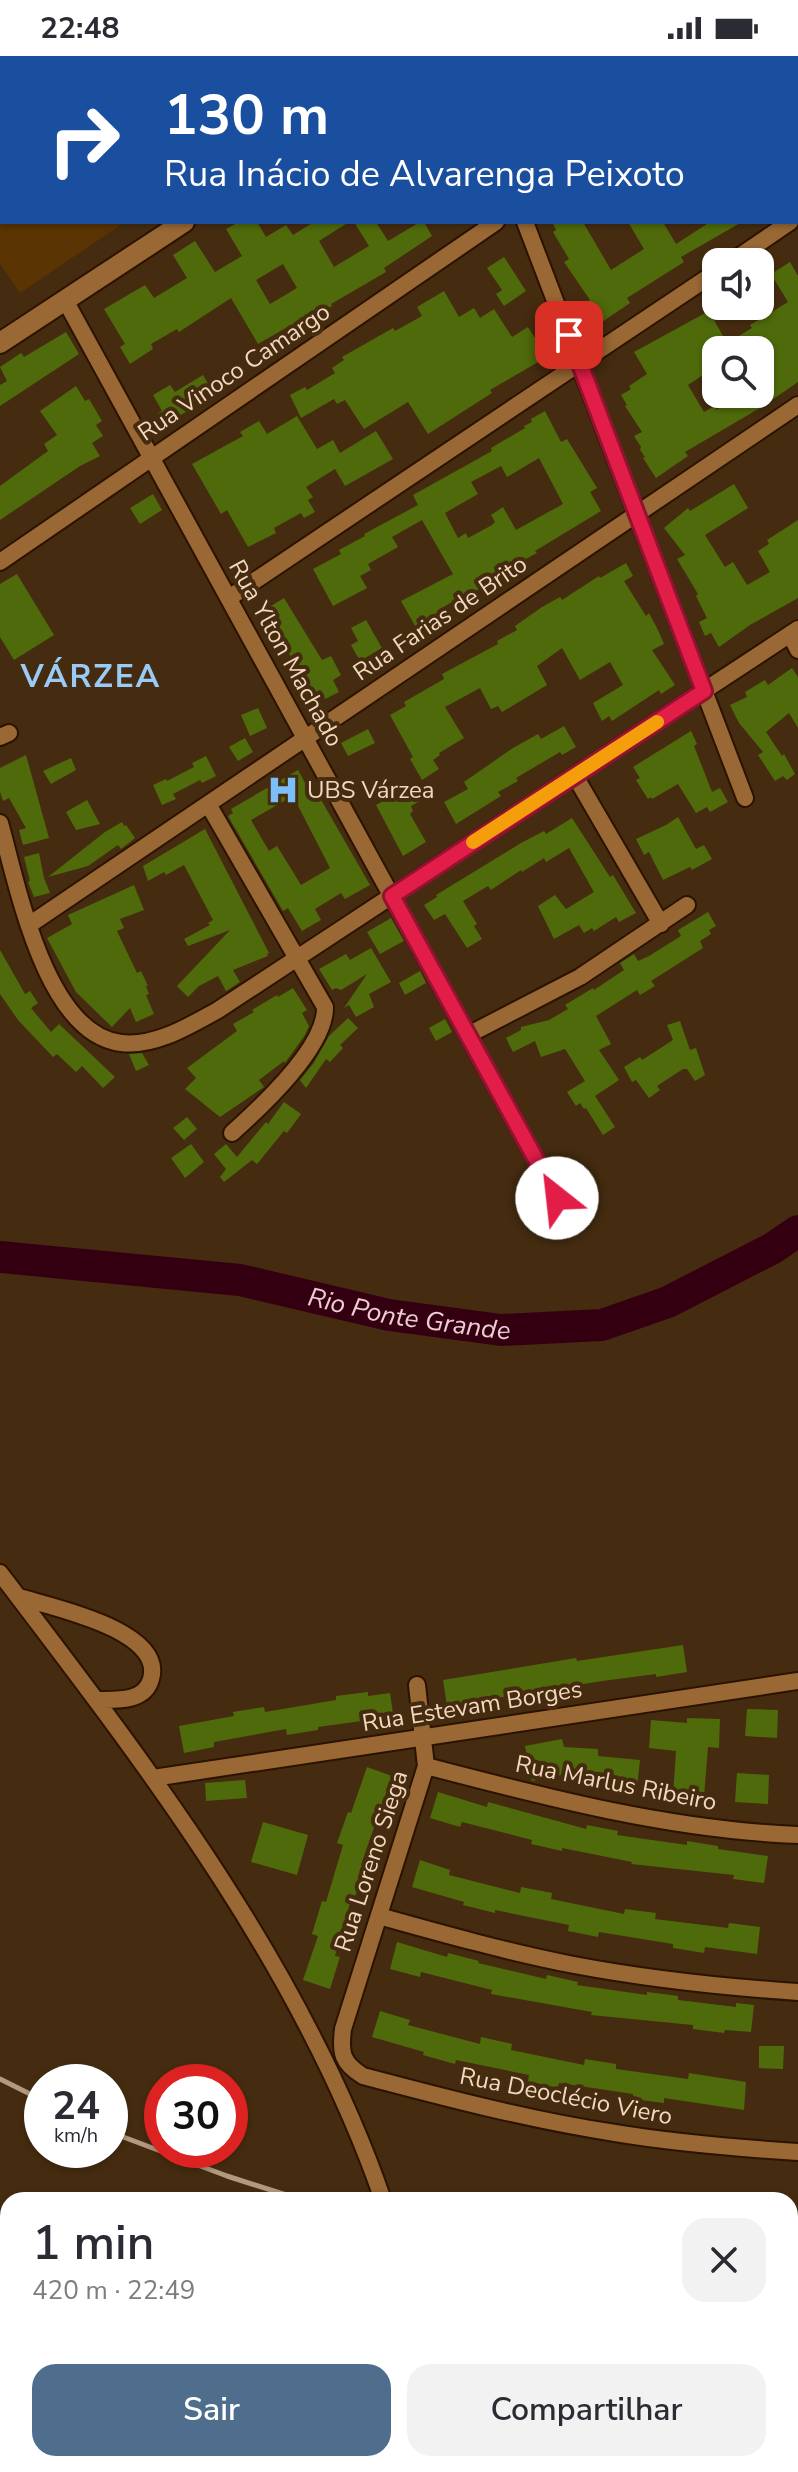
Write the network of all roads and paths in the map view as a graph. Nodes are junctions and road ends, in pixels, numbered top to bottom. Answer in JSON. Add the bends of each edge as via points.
{"nodes":[{"id":1,"x":181,"y":224,"type":"edge"},
{"id":2,"x":493,"y":224,"type":"edge"},
{"id":3,"x":526,"y":224,"type":"edge"},
{"id":4,"x":787,"y":224,"type":"edge"},
{"id":5,"x":752,"y":248,"type":"edge"},
{"id":6,"x":702,"y":281,"type":"edge"},
{"id":7,"x":65,"y":300,"type":"junction"},
{"id":8,"x":0,"y":343,"type":"edge"},
{"id":9,"x":580,"y":363,"type":"junction"},
{"id":10,"x":798,"y":405,"type":"edge"},
{"id":11,"x":152,"y":458,"type":"junction"},
{"id":12,"x":637,"y":514,"type":"junction"},
{"id":13,"x":0,"y":562,"type":"edge"},
{"id":14,"x":229,"y":598,"type":"junction"},
{"id":15,"x":795,"y":638,"type":"edge"},
{"id":16,"x":704,"y":691,"type":"junction"},
{"id":17,"x":305,"y":738,"type":"junction"},
{"id":18,"x":575,"y":776,"type":"junction"},
{"id":19,"x":745,"y":798,"type":"dead end"},
{"id":20,"x":208,"y":804,"type":"junction"},
{"id":21,"x":0,"y":827,"type":"edge"},
{"id":22,"x":392,"y":896,"type":"junction"},
{"id":23,"x":687,"y":905,"type":"dead end"},
{"id":24,"x":661,"y":924,"type":"junction"},
{"id":25,"x":29,"y":925,"type":"junction"},
{"id":26,"x":297,"y":958,"type":"junction"},
{"id":27,"x":468,"y":1035,"type":"junction"},
{"id":28,"x":232,"y":1133,"type":"dead end"},
{"id":29,"x":557,"y":1198,"type":"dead end"},
{"id":30,"x":0,"y":1573,"type":"edge"},
{"id":31,"x":19,"y":1597,"type":"junction"},
{"id":32,"x":798,"y":1681,"type":"edge"},
{"id":33,"x":417,"y":1685,"type":"dead end"},
{"id":34,"x":98,"y":1700,"type":"junction"},
{"id":35,"x":423,"y":1737,"type":"junction"},
{"id":36,"x":426,"y":1766,"type":"junction"},
{"id":37,"x":153,"y":1778,"type":"junction"},
{"id":38,"x":798,"y":1835,"type":"edge"},
{"id":39,"x":379,"y":1916,"type":"junction"},
{"id":40,"x":798,"y":1992,"type":"edge"},
{"id":41,"x":341,"y":2050,"type":"joint"},
{"id":42,"x":798,"y":2152,"type":"edge"},
{"id":43,"x":380,"y":2192,"type":"edge"}],
"edges":[{"from":1,"to":7,"type":"street"},
{"from":2,"to":11,"type":"street","name":"Rua Vinoco Camargo"},
{"from":3,"to":9,"type":"street"},
{"from":4,"to":5,"type":"street"},
{"from":6,"to":9,"type":"street"},
{"from":7,"to":8,"type":"street"},
{"from":7,"to":11,"type":"street","name":"Rua Ylton Machado"},
{"from":9,"to":12,"type":"street"},
{"from":9,"to":14,"type":"street"},
{"from":10,"to":12,"type":"street","name":"Rua Farias de Brito"},
{"from":11,"to":13,"type":"street","name":"Rua Vinoco Camargo"},
{"from":11,"to":14,"type":"street","name":"Rua Ylton Machado"},
{"from":12,"to":16,"type":"street"},
{"from":12,"to":17,"type":"street","name":"Rua Farias de Brito"},
{"from":14,"to":17,"type":"street","name":"Rua Ylton Machado"},
{"from":15,"to":16,"type":"street"},
{"from":16,"to":18,"type":"street"},
{"from":16,"to":19,"type":"street"},
{"from":17,"to":20,"type":"street","name":"Rua Farias de Brito"},
{"from":17,"to":22,"type":"street","name":"Rua Ylton Machado"},
{"from":18,"to":22,"type":"street"},
{"from":18,"to":24,"type":"street"},
{"from":20,"to":25,"type":"street","name":"Rua Farias de Brito"},
{"from":20,"to":26,"type":"street"},
{"from":21,"to":25,"type":"street"},
{"from":22,"to":26,"type":"street"},
{"from":22,"to":27,"type":"street","name":"Rua Ylton Machado"},
{"from":23,"to":24,"type":"street"},
{"from":24,"to":27,"type":"street","via":[[580,977]]},
{"from":25,"to":26,"type":"street","via":[[42,964],[66,1005],[93,1031],[119,1043],[164,1037],[188,1027]]},
{"from":26,"to":28,"type":"street","via":[[325,1007],[320,1031],[288,1077]]},
{"from":27,"to":29,"type":"street","name":"Rua Ylton Machado"},
{"from":30,"to":31,"type":"street"},
{"from":31,"to":34,"type":"street"},
{"from":31,"to":34,"type":"street","via":[[104,1623],[145,1651],[152,1664],[148,1687],[138,1696]]},
{"from":32,"to":35,"type":"street","name":"Rua Estevam Borges"},
{"from":33,"to":35,"type":"street","name":"Rua Loreno Siega"},
{"from":34,"to":37,"type":"street"},
{"from":35,"to":36,"type":"street","name":"Rua Loreno Siega"},
{"from":35,"to":37,"type":"street","name":"Rua Estevam Borges"},
{"from":36,"to":38,"type":"street","name":"Rua Marlus Ribeiro","via":[[604,1810],[689,1825]]},
{"from":36,"to":39,"type":"street","name":"Rua Loreno Siega"},
{"from":37,"to":43,"type":"street","via":[[307,2023],[344,2098]]},
{"from":39,"to":40,"type":"street","via":[[573,1965]]},
{"from":39,"to":41,"type":"street","name":"Rua Loreno Siega"},
{"from":41,"to":42,"type":"street","name":"Rua Deoclécio Viero","via":[[363,2076],[475,2106],[614,2133]]}]}
